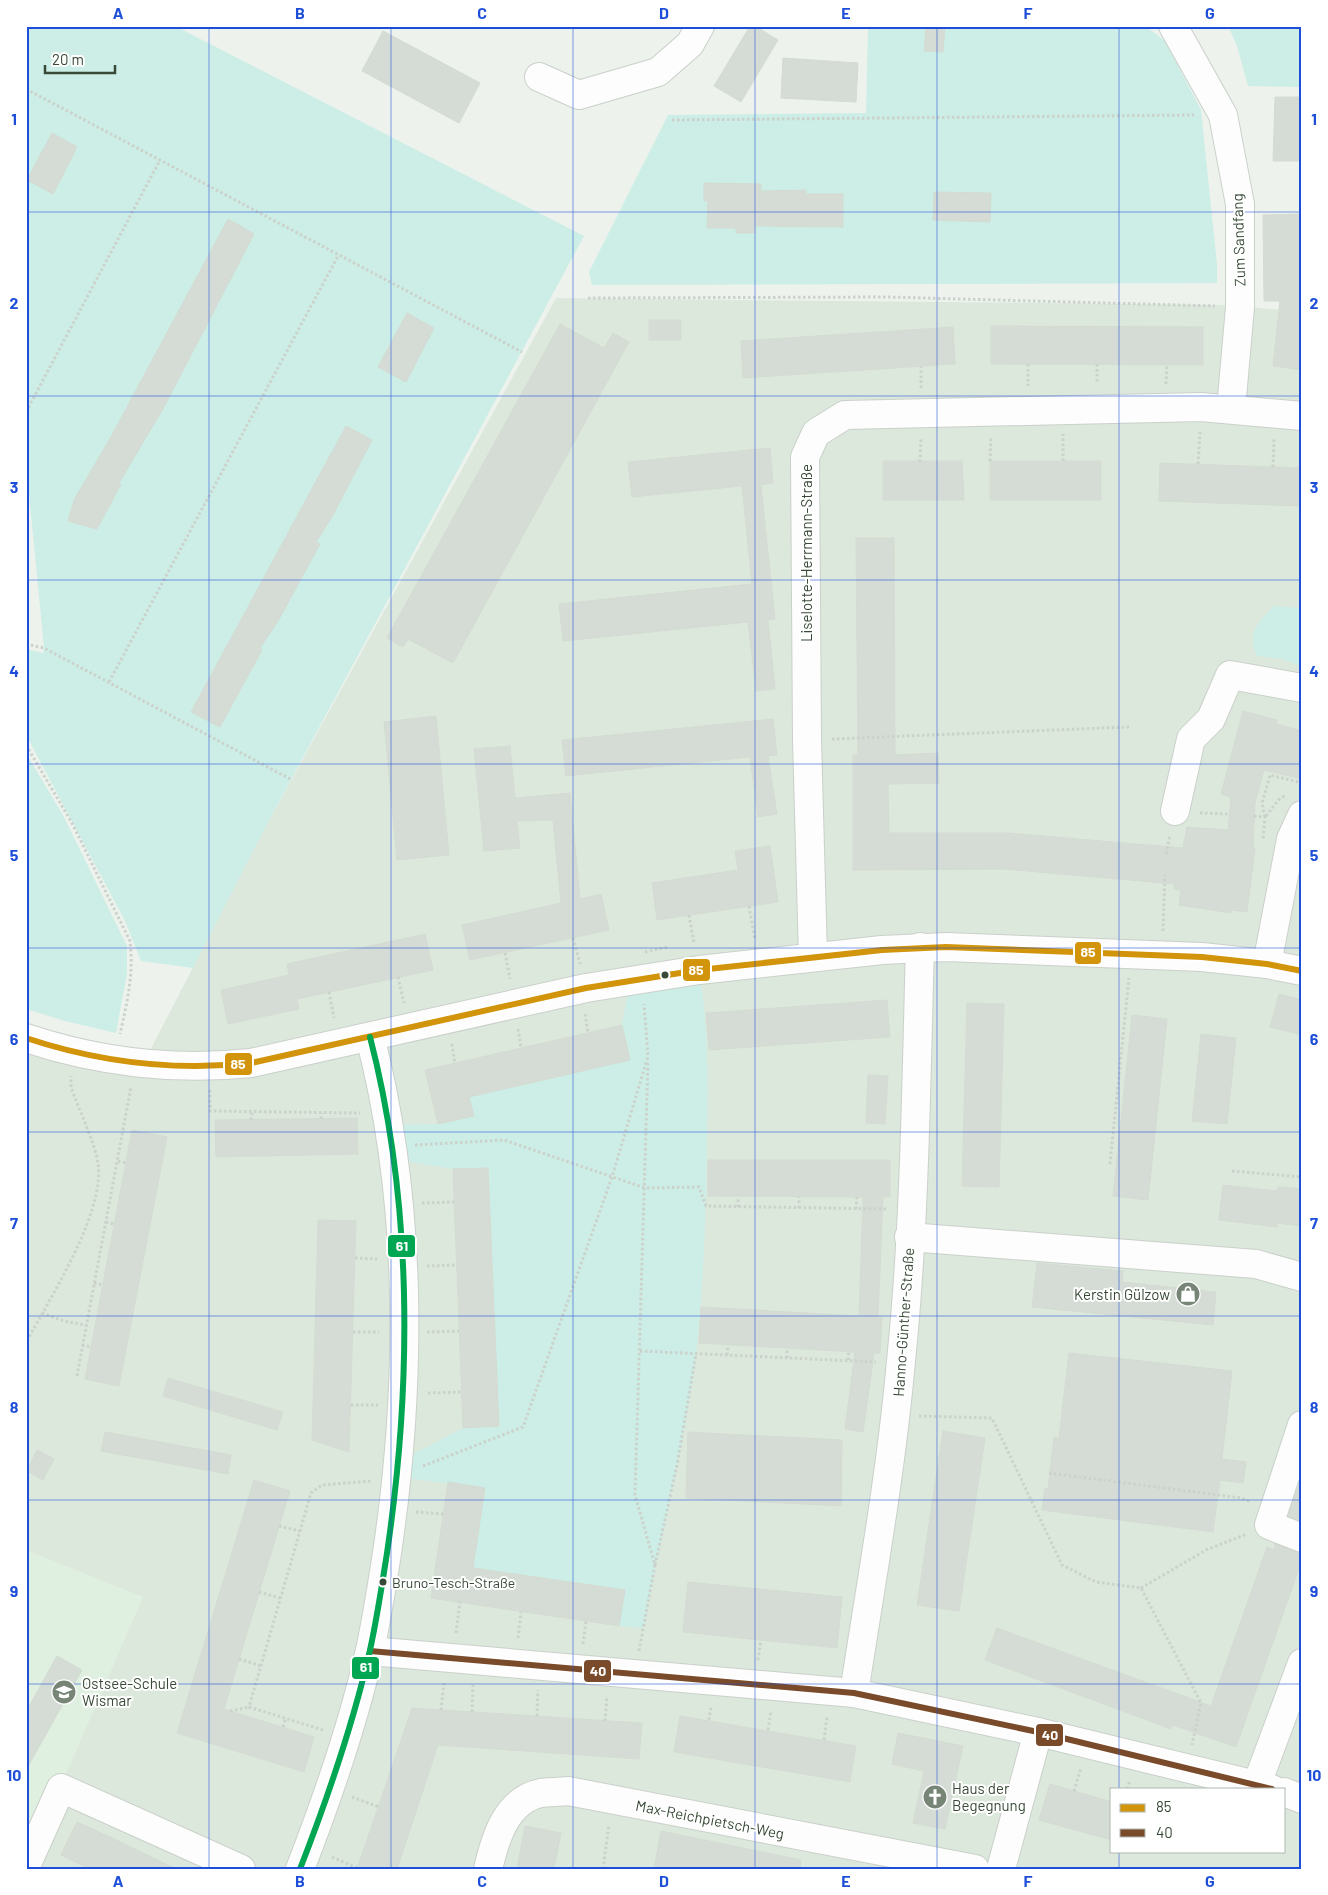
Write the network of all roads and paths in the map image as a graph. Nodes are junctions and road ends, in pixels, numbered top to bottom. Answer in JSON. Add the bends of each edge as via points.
{"nodes":[{"id":1,"x":700,"y":26,"type":"edge"},
{"id":2,"x":1173,"y":26,"type":"edge"},
{"id":3,"x":540,"y":77,"type":"dead end"},
{"id":4,"x":26,"y":88,"type":"edge"},
{"id":5,"x":1223,"y":115,"type":"junction"},
{"id":6,"x":672,"y":120,"type":"dead end"},
{"id":7,"x":160,"y":160,"type":"junction"},
{"id":8,"x":338,"y":256,"type":"junction"},
{"id":9,"x":588,"y":298,"type":"dead end"},
{"id":10,"x":1240,"y":306,"type":"junction"},
{"id":11,"x":522,"y":352,"type":"dead end"},
{"id":12,"x":1201,"y":407,"type":"junction"},
{"id":13,"x":1231,"y":408,"type":"junction"},
{"id":14,"x":26,"y":412,"type":"edge"},
{"id":15,"x":1302,"y":416,"type":"edge"},
{"id":16,"x":1198,"y":464,"type":"dead end"},
{"id":17,"x":26,"y":644,"type":"edge"},
{"id":18,"x":109,"y":682,"type":"junction"},
{"id":19,"x":1302,"y":688,"type":"edge"},
{"id":20,"x":1129,"y":727,"type":"dead end"},
{"id":21,"x":807,"y":740,"type":"junction"},
{"id":22,"x":26,"y":745,"type":"edge"},
{"id":23,"x":292,"y":780,"type":"dead end"},
{"id":24,"x":1302,"y":783,"type":"edge"},
{"id":25,"x":1175,"y":811,"type":"dead end"},
{"id":26,"x":1302,"y":815,"type":"edge"},
{"id":27,"x":1265,"y":817,"type":"dead end"},
{"id":28,"x":1165,"y":875,"type":"dead end"},
{"id":29,"x":749,"y":906,"type":"dead end"},
{"id":30,"x":689,"y":915,"type":"dead end"},
{"id":31,"x":1163,"y":935,"type":"dead end"},
{"id":32,"x":573,"y":938,"type":"dead end"},
{"id":33,"x":755,"y":942,"type":"dead end"},
{"id":34,"x":694,"y":943,"type":"dead end"},
{"id":35,"x":920,"y":947,"type":"junction"},
{"id":36,"x":1131,"y":954,"type":"junction"},
{"id":37,"x":813,"y":957,"type":"junction"},
{"id":38,"x":1268,"y":964,"type":"junction"},
{"id":39,"x":582,"y":971,"type":"dead end"},
{"id":40,"x":1302,"y":971,"type":"edge"},
{"id":41,"x":643,"y":979,"type":"junction"},
{"id":42,"x":370,"y":1037,"type":"junction"},
{"id":43,"x":26,"y":1038,"type":"edge"},
{"id":44,"x":74,"y":1051,"type":"junction"},
{"id":45,"x":648,"y":1056,"type":"junction"},
{"id":46,"x":125,"y":1061,"type":"junction"},
{"id":47,"x":210,"y":1067,"type":"junction"},
{"id":48,"x":252,"y":1112,"type":"junction"},
{"id":49,"x":385,"y":1112,"type":"junction"},
{"id":50,"x":322,"y":1113,"type":"junction"},
{"id":51,"x":321,"y":1119,"type":"dead end"},
{"id":52,"x":251,"y":1120,"type":"dead end"},
{"id":53,"x":390,"y":1146,"type":"junction"},
{"id":54,"x":118,"y":1161,"type":"junction"},
{"id":55,"x":126,"y":1163,"type":"dead end"},
{"id":56,"x":1110,"y":1164,"type":"dead end"},
{"id":57,"x":1232,"y":1171,"type":"dead end"},
{"id":58,"x":612,"y":1177,"type":"junction"},
{"id":59,"x":1302,"y":1177,"type":"edge"},
{"id":60,"x":645,"y":1188,"type":"junction"},
{"id":61,"x":738,"y":1197,"type":"dead end"},
{"id":62,"x":799,"y":1197,"type":"dead end"},
{"id":63,"x":857,"y":1197,"type":"dead end"},
{"id":64,"x":738,"y":1207,"type":"junction"},
{"id":65,"x":799,"y":1208,"type":"junction"},
{"id":66,"x":856,"y":1208,"type":"junction"},
{"id":67,"x":910,"y":1210,"type":"junction"},
{"id":68,"x":106,"y":1222,"type":"junction"},
{"id":69,"x":114,"y":1224,"type":"dead end"},
{"id":70,"x":909,"y":1237,"type":"junction"},
{"id":71,"x":1302,"y":1277,"type":"edge"},
{"id":72,"x":94,"y":1283,"type":"junction"},
{"id":73,"x":103,"y":1285,"type":"dead end"},
{"id":74,"x":42,"y":1312,"type":"junction"},
{"id":75,"x":86,"y":1325,"type":"junction"},
{"id":76,"x":27,"y":1341,"type":"edge"},
{"id":77,"x":728,"y":1344,"type":"dead end"},
{"id":78,"x":82,"y":1345,"type":"junction"},
{"id":79,"x":91,"y":1347,"type":"dead end"},
{"id":80,"x":787,"y":1348,"type":"dead end"},
{"id":81,"x":640,"y":1351,"type":"junction"},
{"id":82,"x":849,"y":1351,"type":"dead end"},
{"id":83,"x":696,"y":1354,"type":"junction"},
{"id":84,"x":726,"y":1355,"type":"junction"},
{"id":85,"x":787,"y":1358,"type":"junction"},
{"id":86,"x":848,"y":1360,"type":"junction"},
{"id":87,"x":901,"y":1363,"type":"junction"},
{"id":88,"x":77,"y":1376,"type":"dead end"},
{"id":89,"x":462,"y":1392,"type":"dead end"},
{"id":90,"x":402,"y":1394,"type":"junction"},
{"id":91,"x":895,"y":1415,"type":"junction"},
{"id":92,"x":1302,"y":1425,"type":"edge"},
{"id":93,"x":1049,"y":1474,"type":"dead end"},
{"id":94,"x":396,"y":1477,"type":"junction"},
{"id":95,"x":1271,"y":1517,"type":"junction"},
{"id":96,"x":279,"y":1526,"type":"dead end"},
{"id":97,"x":300,"y":1531,"type":"junction"},
{"id":98,"x":1302,"y":1538,"type":"edge"},
{"id":99,"x":655,"y":1565,"type":"junction"},
{"id":100,"x":1141,"y":1588,"type":"junction"},
{"id":101,"x":259,"y":1592,"type":"dead end"},
{"id":102,"x":280,"y":1598,"type":"junction"},
{"id":103,"x":460,"y":1602,"type":"dead end"},
{"id":104,"x":370,"y":1651,"type":"junction"},
{"id":105,"x":453,"y":1658,"type":"junction"},
{"id":106,"x":239,"y":1659,"type":"dead end"},
{"id":107,"x":261,"y":1666,"type":"junction"},
{"id":108,"x":635,"y":1674,"type":"junction"},
{"id":109,"x":1299,"y":1680,"type":"edge"},
{"id":110,"x":854,"y":1693,"type":"junction"},
{"id":111,"x":249,"y":1707,"type":"junction"},
{"id":112,"x":230,"y":1711,"type":"dead end"},
{"id":113,"x":286,"y":1718,"type":"junction"},
{"id":114,"x":283,"y":1727,"type":"dead end"},
{"id":115,"x":1038,"y":1732,"type":"junction"},
{"id":116,"x":347,"y":1738,"type":"junction"},
{"id":117,"x":1187,"y":1768,"type":"junction"},
{"id":118,"x":1264,"y":1787,"type":"edge"},
{"id":119,"x":1286,"y":1793,"type":"edge"},
{"id":120,"x":1302,"y":1798,"type":"edge"},
{"id":121,"x":612,"y":1800,"type":"junction"},
{"id":122,"x":26,"y":1866,"type":"edge"},
{"id":123,"x":241,"y":1869,"type":"edge"},
{"id":124,"x":300,"y":1869,"type":"edge"},
{"id":125,"x":488,"y":1869,"type":"edge"},
{"id":126,"x":603,"y":1869,"type":"edge"},
{"id":127,"x":975,"y":1869,"type":"edge"},
{"id":128,"x":1001,"y":1869,"type":"edge"}],
"edges":[{"from":1,"to":3,"type":"street","via":[[690,44],[658,72],[579,95]]},
{"from":2,"to":5,"type":"street","name":"Zum Sandfang"},
{"from":4,"to":7,"type":"path"},
{"from":5,"to":6,"type":"path"},
{"from":5,"to":10,"type":"street","name":"Zum Sandfang","via":[[1240,204]]},
{"from":7,"to":8,"type":"path"},
{"from":7,"to":14,"type":"path"},
{"from":8,"to":11,"type":"path"},
{"from":8,"to":18,"type":"path"},
{"from":9,"to":10,"type":"path","via":[[888,297]]},
{"from":10,"to":13,"type":"street","name":"Zum Sandfang"},
{"from":12,"to":13,"type":"street","name":"Liselotte-Herrmann-Straße"},
{"from":12,"to":16,"type":"path"},
{"from":12,"to":21,"type":"street","name":"Liselotte-Herrmann-Straße","via":[[845,415],[816,433],[805,457]]},
{"from":13,"to":15,"type":"street","name":"Liselotte-Herrmann-Straße"},
{"from":17,"to":18,"type":"path","via":[[44,648]]},
{"from":18,"to":23,"type":"path"},
{"from":19,"to":25,"type":"street","via":[[1230,675],[1211,718],[1192,739]]},
{"from":20,"to":21,"type":"path"},
{"from":21,"to":37,"type":"street","name":"Liselotte-Herrmann-Straße"},
{"from":22,"to":46,"type":"path","via":[[72,823],[130,941],[133,961]]},
{"from":24,"to":27,"type":"path","via":[[1270,775],[1262,803]]},
{"from":26,"to":38,"type":"street","via":[[1291,839]]},
{"from":28,"to":31,"type":"path"},
{"from":29,"to":33,"type":"path"},
{"from":30,"to":34,"type":"path"},
{"from":32,"to":39,"type":"path"},
{"from":35,"to":36,"type":"street"},
{"from":35,"to":37,"type":"street"},
{"from":35,"to":67,"type":"street","name":"Hanno-Günther-Straße"},
{"from":36,"to":38,"type":"street"},
{"from":36,"to":56,"type":"path"},
{"from":37,"to":41,"type":"street"},
{"from":38,"to":40,"type":"street"},
{"from":41,"to":42,"type":"street","via":[[586,988]]},
{"from":41,"to":45,"type":"path"},
{"from":42,"to":47,"type":"street","via":[[251,1062]]},
{"from":42,"to":49,"type":"street"},
{"from":43,"to":44,"type":"street"},
{"from":44,"to":46,"type":"street"},
{"from":44,"to":74,"type":"path","via":[[70,1087],[98,1162],[98,1187],[89,1222]]},
{"from":45,"to":58,"type":"path"},
{"from":45,"to":60,"type":"path"},
{"from":46,"to":47,"type":"street"},
{"from":46,"to":54,"type":"path"},
{"from":47,"to":48,"type":"path","via":[[210,1111]]},
{"from":48,"to":50,"type":"path"},
{"from":48,"to":52,"type":"path"},
{"from":49,"to":50,"type":"path"},
{"from":49,"to":53,"type":"street"},
{"from":50,"to":51,"type":"path"},
{"from":53,"to":58,"type":"path","via":[[504,1140]]},
{"from":53,"to":90,"type":"street","via":[[402,1267]]},
{"from":54,"to":55,"type":"path"},
{"from":54,"to":68,"type":"path"},
{"from":57,"to":59,"type":"path"},
{"from":58,"to":60,"type":"path"},
{"from":58,"to":94,"type":"path","via":[[523,1427]]},
{"from":60,"to":64,"type":"path","via":[[699,1187],[706,1206]]},
{"from":60,"to":81,"type":"path"},
{"from":61,"to":64,"type":"path"},
{"from":62,"to":65,"type":"path"},
{"from":63,"to":66,"type":"path"},
{"from":64,"to":65,"type":"path"},
{"from":65,"to":66,"type":"path"},
{"from":66,"to":67,"type":"path"},
{"from":67,"to":70,"type":"street","name":"Hanno-Günther-Straße"},
{"from":68,"to":69,"type":"path"},
{"from":68,"to":72,"type":"path"},
{"from":70,"to":71,"type":"street","via":[[1256,1264]]},
{"from":70,"to":87,"type":"street","name":"Hanno-Günther-Straße"},
{"from":72,"to":73,"type":"path"},
{"from":72,"to":75,"type":"path"},
{"from":74,"to":75,"type":"path"},
{"from":74,"to":76,"type":"path"},
{"from":75,"to":78,"type":"path"},
{"from":77,"to":84,"type":"path"},
{"from":78,"to":79,"type":"path"},
{"from":78,"to":88,"type":"path"},
{"from":80,"to":85,"type":"path"},
{"from":81,"to":83,"type":"path"},
{"from":81,"to":99,"type":"path","via":[[635,1494]]},
{"from":82,"to":86,"type":"path"},
{"from":83,"to":84,"type":"path"},
{"from":83,"to":99,"type":"path","via":[[677,1465]]},
{"from":84,"to":85,"type":"path"},
{"from":85,"to":86,"type":"path"},
{"from":86,"to":87,"type":"path"},
{"from":87,"to":91,"type":"street","name":"Hanno-Günther-Straße"},
{"from":89,"to":90,"type":"path"},
{"from":90,"to":94,"type":"street"},
{"from":91,"to":100,"type":"path","via":[[992,1418],[1062,1565],[1096,1582]]},
{"from":91,"to":110,"type":"street","name":"Hanno-Günther-Straße"},
{"from":92,"to":95,"type":"street"},
{"from":93,"to":95,"type":"path","via":[[1242,1498]]},
{"from":94,"to":97,"type":"path","via":[[322,1485],[311,1493]]},
{"from":94,"to":104,"type":"street"},
{"from":95,"to":98,"type":"street"},
{"from":95,"to":100,"type":"path"},
{"from":96,"to":97,"type":"path"},
{"from":97,"to":102,"type":"path"},
{"from":99,"to":108,"type":"path"},
{"from":100,"to":117,"type":"path","via":[[1201,1703]]},
{"from":101,"to":102,"type":"path"},
{"from":102,"to":107,"type":"path"},
{"from":103,"to":105,"type":"path"},
{"from":104,"to":105,"type":"street"},
{"from":104,"to":116,"type":"street"},
{"from":105,"to":108,"type":"street"},
{"from":106,"to":107,"type":"path"},
{"from":107,"to":111,"type":"path"},
{"from":108,"to":110,"type":"street"},
{"from":109,"to":118,"type":"street"},
{"from":110,"to":115,"type":"street"},
{"from":111,"to":112,"type":"path"},
{"from":111,"to":113,"type":"path"},
{"from":113,"to":114,"type":"path"},
{"from":113,"to":116,"type":"path"},
{"from":115,"to":117,"type":"street"},
{"from":115,"to":128,"type":"street"},
{"from":116,"to":124,"type":"street"},
{"from":117,"to":118,"type":"street"},
{"from":119,"to":120,"type":"street"},
{"from":121,"to":125,"type":"street","name":"Max-Reichpietsch-Weg","via":[[568,1791],[539,1793],[517,1804],[502,1825]]},
{"from":121,"to":126,"type":"path"},
{"from":121,"to":127,"type":"street","name":"Max-Reichpietsch-Weg"},
{"from":122,"to":123,"type":"street","via":[[61,1788]]}]}
